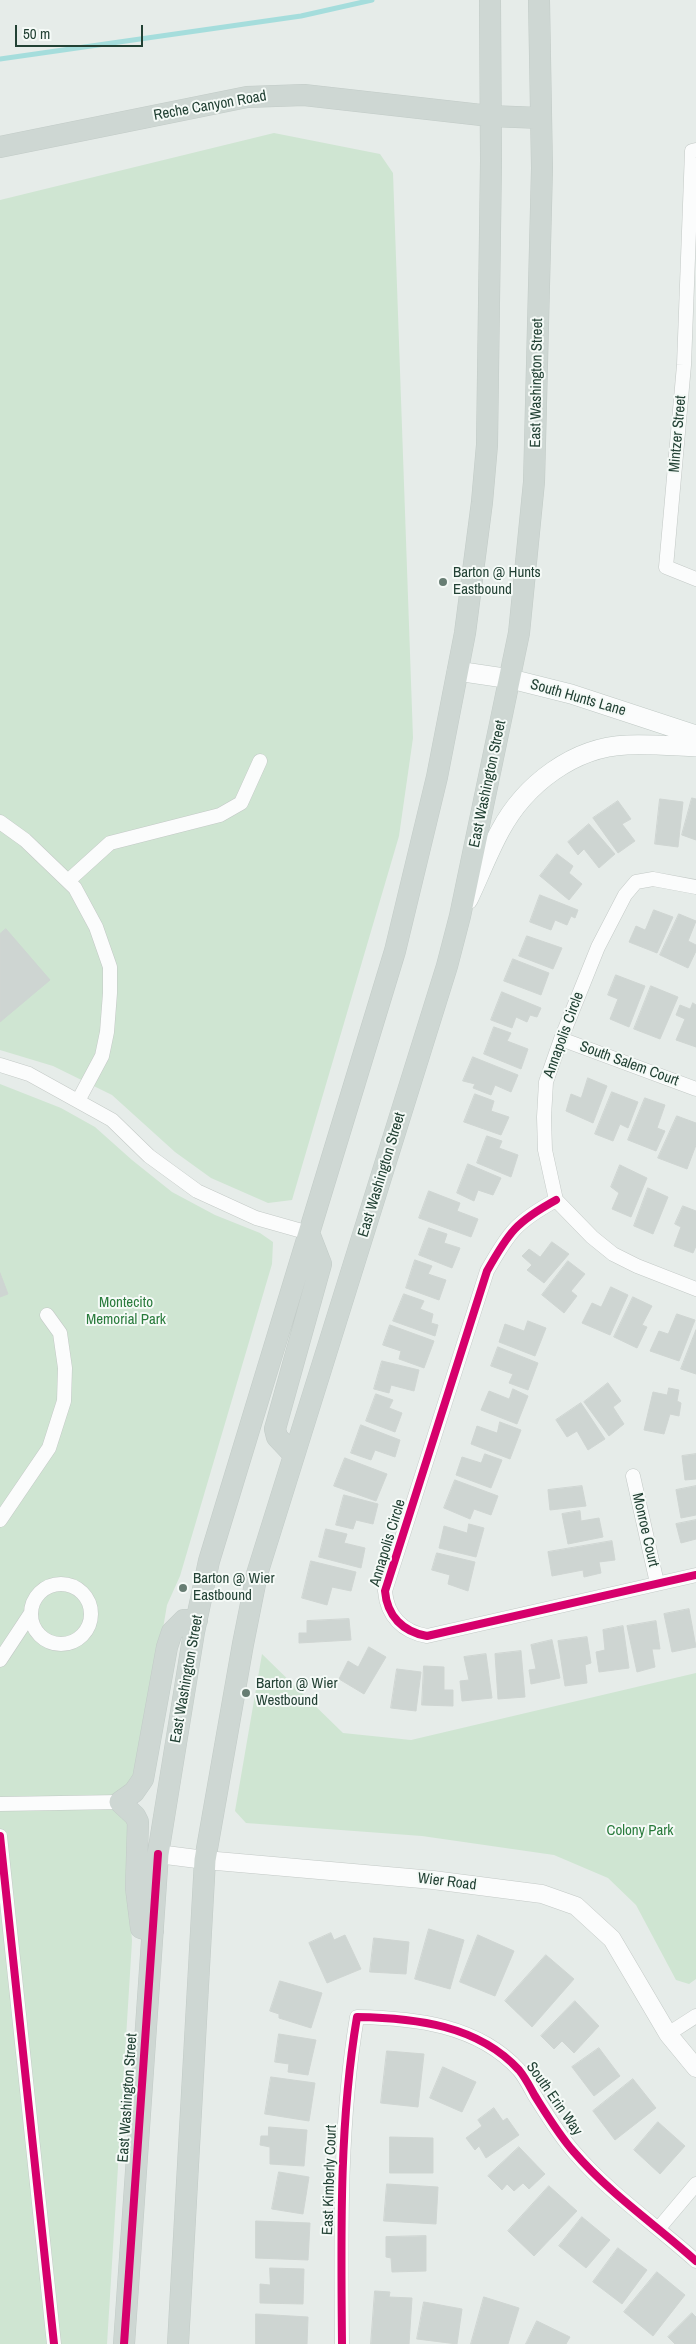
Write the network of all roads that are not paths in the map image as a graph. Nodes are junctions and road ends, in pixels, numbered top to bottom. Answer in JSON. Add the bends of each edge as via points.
{"nodes":[{"id":1,"x":490,"y":0,"type":"edge"},
{"id":2,"x":539,"y":0,"type":"edge"},
{"id":3,"x":490,"y":116,"type":"junction"},
{"id":4,"x":541,"y":118,"type":"junction"},
{"id":5,"x":0,"y":147,"type":"edge"},
{"id":6,"x":694,"y":151,"type":"edge"},
{"id":7,"x":696,"y":579,"type":"edge"},
{"id":8,"x":457,"y":671,"type":"junction"},
{"id":9,"x":511,"y":679,"type":"junction"},
{"id":10,"x":696,"y":735,"type":"edge"},
{"id":11,"x":696,"y":747,"type":"edge"},
{"id":12,"x":260,"y":761,"type":"dead end"},
{"id":13,"x":0,"y":822,"type":"edge"},
{"id":14,"x":68,"y":881,"type":"junction"},
{"id":15,"x":696,"y":887,"type":"edge"},
{"id":16,"x":460,"y":916,"type":"junction"},
{"id":17,"x":561,"y":1039,"type":"junction"},
{"id":18,"x":0,"y":1065,"type":"edge"},
{"id":19,"x":696,"y":1089,"type":"edge"},
{"id":20,"x":78,"y":1101,"type":"junction"},
{"id":21,"x":556,"y":1200,"type":"junction"},
{"id":22,"x":310,"y":1233,"type":"junction"},
{"id":23,"x":696,"y":1289,"type":"edge"},
{"id":24,"x":48,"y":1315,"type":"dead end"},
{"id":25,"x":294,"y":1455,"type":"junction"},
{"id":26,"x":633,"y":1476,"type":"dead end"},
{"id":27,"x":0,"y":1520,"type":"edge"},
{"id":28,"x":696,"y":1575,"type":"edge"},
{"id":29,"x":657,"y":1584,"type":"junction"},
{"id":30,"x":31,"y":1613,"type":"junction"},
{"id":31,"x":197,"y":1620,"type":"junction"},
{"id":32,"x":0,"y":1660,"type":"edge"},
{"id":33,"x":120,"y":1802,"type":"junction"},
{"id":34,"x":0,"y":1804,"type":"edge"},
{"id":35,"x":0,"y":1836,"type":"edge"},
{"id":36,"x":158,"y":1854,"type":"junction"},
{"id":37,"x":205,"y":1860,"type":"junction"},
{"id":38,"x":153,"y":1931,"type":"junction"},
{"id":39,"x":696,"y":2016,"type":"edge"},
{"id":40,"x":357,"y":2017,"type":"joint"},
{"id":41,"x":668,"y":2034,"type":"junction"},
{"id":42,"x":696,"y":2068,"type":"edge"},
{"id":43,"x":696,"y":2184,"type":"edge"},
{"id":44,"x":659,"y":2228,"type":"junction"},
{"id":45,"x":696,"y":2262,"type":"edge"},
{"id":46,"x":54,"y":2344,"type":"edge"},
{"id":47,"x":124,"y":2344,"type":"edge"},
{"id":48,"x":178,"y":2344,"type":"edge"},
{"id":49,"x":342,"y":2344,"type":"edge"}],
"edges":[{"from":1,"to":3,"type":"main road","name":"East Washington Street"},
{"from":2,"to":4,"type":"main road","name":"East Washington Street"},
{"from":3,"to":4,"type":"main road","name":"Reche Canyon Road"},
{"from":3,"to":5,"type":"main road","name":"Reche Canyon Road","via":[[304,95],[247,97]]},
{"from":3,"to":8,"type":"main road","name":"East Washington Street","via":[[487,445],[465,633]]},
{"from":4,"to":9,"type":"main road","name":"East Washington Street","via":[[534,482],[519,633]]},
{"from":6,"to":7,"type":"street","name":"Mintzer Street","via":[[684,365],[666,567]]},
{"from":8,"to":9,"type":"main road","name":"South Hunts Lane"},
{"from":8,"to":22,"type":"main road","name":"East Washington Street","via":[[395,951]]},
{"from":9,"to":10,"type":"main road","name":"South Hunts Lane","via":[[571,694]]},
{"from":9,"to":16,"type":"main road","name":"East Washington Street"},
{"from":11,"to":16,"type":"main road","via":[[626,745],[588,752],[557,767],[529,791],[501,829]]},
{"from":12,"to":14,"type":"street","via":[[241,803],[220,815],[110,843]]},
{"from":13,"to":14,"type":"street"},
{"from":14,"to":20,"type":"street","via":[[96,927],[110,967],[108,1022],[102,1056]]},
{"from":15,"to":17,"type":"street","name":"Annapolis Circle","via":[[653,879],[636,882],[624,895],[598,947]]},
{"from":16,"to":25,"type":"main road","name":"East Washington Street"},
{"from":17,"to":19,"type":"street","name":"South Salem Court"},
{"from":17,"to":21,"type":"street","name":"Annapolis Circle","via":[[546,1082],[544,1117],[545,1150]]},
{"from":18,"to":20,"type":"street","via":[[30,1074]]},
{"from":20,"to":22,"type":"street","via":[[112,1120],[149,1156],[197,1191],[256,1218]]},
{"from":21,"to":23,"type":"street","via":[[613,1254]]},
{"from":21,"to":29,"type":"street","name":"Annapolis Circle","via":[[528,1215],[514,1229],[487,1272],[385,1591],[386,1603],[404,1628],[413,1634],[427,1636]]},
{"from":22,"to":25,"type":"main road","via":[[321,1264],[275,1429],[277,1438]]},
{"from":22,"to":31,"type":"main road","name":"East Washington Street","via":[[209,1561]]},
{"from":24,"to":27,"type":"street","via":[[60,1333],[65,1368],[64,1401],[49,1448]]},
{"from":25,"to":37,"type":"main road","name":"East Washington Street","via":[[257,1574]]},
{"from":26,"to":29,"type":"street","name":"Monroe Court"},
{"from":28,"to":29,"type":"street","name":"Annapolis Circle"},
{"from":30,"to":30,"type":"street","via":[[36,1632],[52,1644],[62,1645],[80,1638],[87,1631],[92,1612],[84,1593],[66,1584],[51,1586],[38,1594]]},
{"from":30,"to":32,"type":"street"},
{"from":31,"to":33,"type":"main road","via":[[184,1620],[172,1632],[143,1779],[134,1792]]},
{"from":31,"to":36,"type":"main road","name":"East Washington Street"},
{"from":33,"to":34,"type":"street"},
{"from":33,"to":38,"type":"main road","via":[[138,1822],[137,1909],[141,1928]]},
{"from":35,"to":46,"type":"street"},
{"from":36,"to":37,"type":"street","name":"Wier Road"},
{"from":36,"to":38,"type":"main road","name":"East Washington Street"},
{"from":37,"to":41,"type":"street","name":"Wier Road","via":[[433,1880],[542,1894],[576,1906],[612,1939]]},
{"from":37,"to":48,"type":"main road","name":"East Washington Street"},
{"from":38,"to":47,"type":"main road","name":"East Washington Street"},
{"from":39,"to":41,"type":"street"},
{"from":40,"to":44,"type":"street","name":"South Erin Way","via":[[393,2017],[457,2029],[500,2052],[520,2071],[574,2152],[601,2180]]},
{"from":40,"to":49,"type":"street","name":"East Kimberly Court","via":[[349,2064],[342,2193]]},
{"from":41,"to":42,"type":"street","name":"Wier Road"},
{"from":43,"to":44,"type":"street"},
{"from":44,"to":45,"type":"street","name":"South Erin Way"}]}
